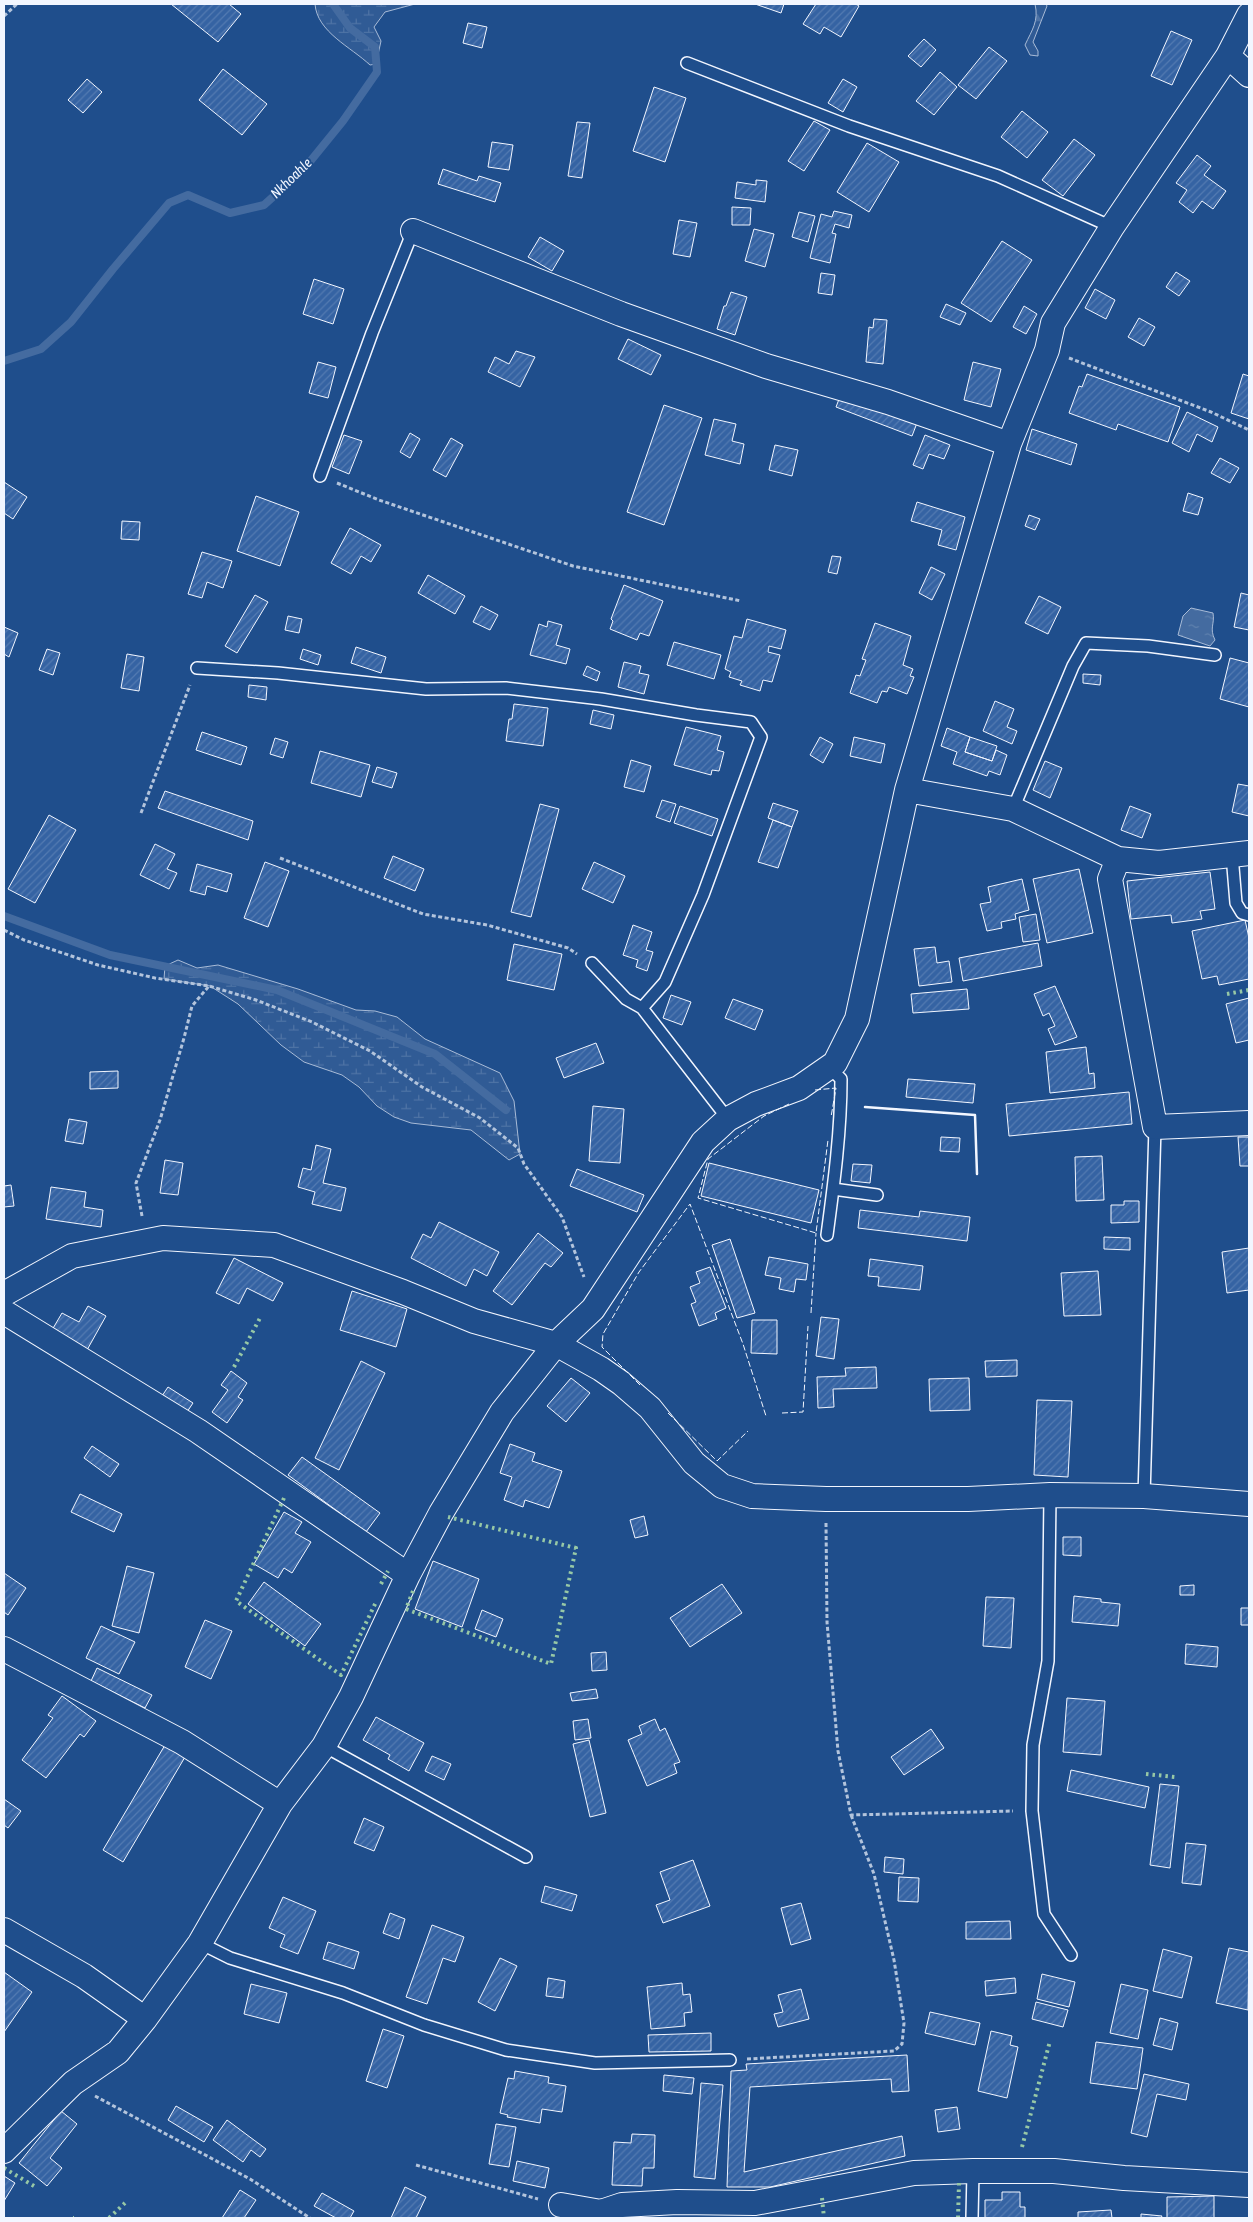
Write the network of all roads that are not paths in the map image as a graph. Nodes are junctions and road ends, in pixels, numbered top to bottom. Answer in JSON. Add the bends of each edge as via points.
{"nodes":[{"id":1,"x":1249,"y":15,"type":"edge"},
{"id":2,"x":1228,"y":56,"type":"junction"},
{"id":3,"x":688,"y":63,"type":"dead end"},
{"id":4,"x":1249,"y":75,"type":"edge"},
{"id":5,"x":1112,"y":227,"type":"junction"},
{"id":6,"x":413,"y":231,"type":"joint"},
{"id":7,"x":1009,"y":444,"type":"junction"},
{"id":8,"x":320,"y":476,"type":"road end"},
{"id":9,"x":1215,"y":655,"type":"dead end"},
{"id":10,"x":197,"y":668,"type":"road end"},
{"id":11,"x":907,"y":790,"type":"junction"},
{"id":12,"x":1013,"y":809,"type":"junction"},
{"id":13,"x":1240,"y":854,"type":"edge"},
{"id":14,"x":1118,"y":859,"type":"junction"},
{"id":15,"x":1249,"y":915,"type":"edge"},
{"id":16,"x":592,"y":963,"type":"road end"},
{"id":17,"x":642,"y":1008,"type":"junction"},
{"id":18,"x":829,"y":1067,"type":"junction"},
{"id":19,"x":728,"y":1119,"type":"junction"},
{"id":20,"x":1249,"y":1123,"type":"edge"},
{"id":21,"x":1155,"y":1128,"type":"junction"},
{"id":22,"x":833,"y":1189,"type":"junction"},
{"id":23,"x":877,"y":1195,"type":"dead end"},
{"id":24,"x":827,"y":1235,"type":"dead end"},
{"id":25,"x":4,"y":1294,"type":"edge"},
{"id":26,"x":4,"y":1312,"type":"edge"},
{"id":27,"x":556,"y":1344,"type":"junction"},
{"id":28,"x":1050,"y":1496,"type":"junction"},
{"id":29,"x":1144,"y":1496,"type":"junction"},
{"id":30,"x":1249,"y":1504,"type":"edge"},
{"id":31,"x":408,"y":1576,"type":"junction"},
{"id":32,"x":4,"y":1649,"type":"edge"},
{"id":33,"x":324,"y":1746,"type":"junction"},
{"id":34,"x":280,"y":1804,"type":"junction"},
{"id":35,"x":526,"y":1857,"type":"dead end"},
{"id":36,"x":4,"y":1930,"type":"edge"},
{"id":37,"x":200,"y":1943,"type":"junction"},
{"id":38,"x":1071,"y":1955,"type":"dead end"},
{"id":39,"x":145,"y":2019,"type":"junction"},
{"id":40,"x":730,"y":2060,"type":"road end"},
{"id":41,"x":4,"y":2151,"type":"edge"},
{"id":42,"x":973,"y":2171,"type":"junction"},
{"id":43,"x":1249,"y":2185,"type":"edge"},
{"id":44,"x":560,"y":2205,"type":"road end"},
{"id":45,"x":600,"y":2215,"type":"edge"},
{"id":46,"x":972,"y":2218,"type":"edge"}],
"edges":[{"from":1,"to":2,"type":"street"},
{"from":2,"to":4,"type":"street"},
{"from":2,"to":5,"type":"street"},
{"from":3,"to":5,"type":"lane","via":[[849,126],[998,176]]},
{"from":5,"to":7,"type":"street","via":[[1053,323],[1047,350]]},
{"from":6,"to":7,"type":"street","via":[[621,314],[766,366],[888,402]]},
{"from":6,"to":8,"type":"lane"},
{"from":7,"to":11,"type":"street"},
{"from":9,"to":12,"type":"lane","via":[[1148,646],[1086,643],[1073,666]]},
{"from":10,"to":17,"type":"lane","via":[[278,673],[426,690],[506,688],[601,698],[751,722],[761,737],[703,895],[665,982]]},
{"from":11,"to":12,"type":"street"},
{"from":11,"to":18,"type":"street","via":[[858,1019],[835,1063]]},
{"from":12,"to":14,"type":"street"},
{"from":13,"to":14,"type":"street","via":[[1159,863]]},
{"from":13,"to":15,"type":"lane","via":[[1236,904]]},
{"from":14,"to":21,"type":"street","via":[[1110,879]]},
{"from":16,"to":17,"type":"lane","via":[[626,999]]},
{"from":17,"to":19,"type":"lane"},
{"from":18,"to":19,"type":"street","via":[[799,1088],[756,1104]]},
{"from":18,"to":22,"type":"lane","via":[[841,1079]]},
{"from":19,"to":27,"type":"street","via":[[703,1142],[594,1309]]},
{"from":20,"to":21,"type":"street"},
{"from":21,"to":29,"type":"lane"},
{"from":22,"to":23,"type":"lane"},
{"from":22,"to":24,"type":"lane"},
{"from":25,"to":27,"type":"street","via":[[72,1256],[163,1238],[274,1245],[474,1321]]},
{"from":26,"to":31,"type":"street","via":[[198,1431]]},
{"from":27,"to":28,"type":"street","via":[[621,1383],[650,1408],[694,1463],[722,1486],[752,1496],[826,1499]]},
{"from":27,"to":31,"type":"street","via":[[502,1412],[441,1513]]},
{"from":28,"to":29,"type":"street"},
{"from":28,"to":38,"type":"lane","via":[[1048,1661],[1033,1745],[1032,1811],[1044,1914]]},
{"from":29,"to":30,"type":"street"},
{"from":31,"to":33,"type":"street"},
{"from":32,"to":34,"type":"street","via":[[182,1742]]},
{"from":33,"to":34,"type":"street"},
{"from":33,"to":35,"type":"lane"},
{"from":34,"to":37,"type":"street"},
{"from":36,"to":39,"type":"street","via":[[84,1976]]},
{"from":37,"to":39,"type":"street"},
{"from":37,"to":40,"type":"lane","via":[[230,1958],[343,1993],[424,2025],[506,2050],[595,2063]]},
{"from":39,"to":41,"type":"street","via":[[118,2052],[73,2083]]},
{"from":42,"to":43,"type":"street","via":[[1054,2171]]},
{"from":42,"to":45,"type":"street","via":[[914,2173],[755,2203],[622,2205]]},
{"from":42,"to":46,"type":"lane"},
{"from":44,"to":45,"type":"street"}]}
